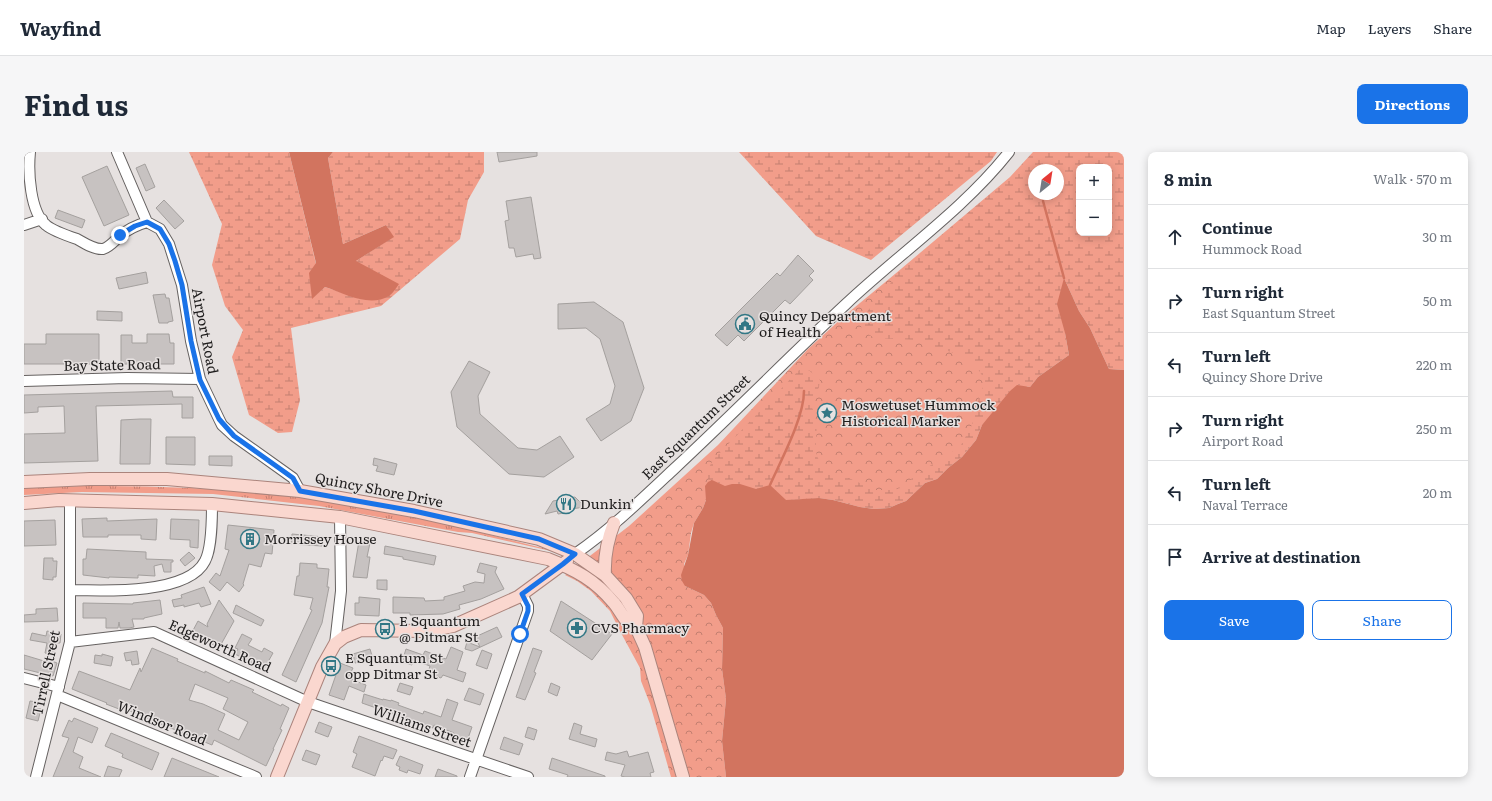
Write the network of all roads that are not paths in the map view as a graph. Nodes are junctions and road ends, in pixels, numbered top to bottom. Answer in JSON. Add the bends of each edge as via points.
{"nodes":[{"id":1,"x":30,"y":152,"type":"edge"},
{"id":2,"x":117,"y":152,"type":"edge"},
{"id":3,"x":1009,"y":152,"type":"edge"},
{"id":4,"x":42,"y":219,"type":"junction"},
{"id":5,"x":147,"y":222,"type":"junction"},
{"id":6,"x":24,"y":225,"type":"edge"},
{"id":7,"x":24,"y":380,"type":"edge"},
{"id":8,"x":200,"y":380,"type":"junction"},
{"id":9,"x":24,"y":482,"type":"edge"},
{"id":10,"x":300,"y":491,"type":"junction"},
{"id":11,"x":71,"y":500,"type":"junction"},
{"id":12,"x":24,"y":503,"type":"edge"},
{"id":13,"x":212,"y":504,"type":"junction"},
{"id":14,"x":340,"y":517,"type":"junction"},
{"id":15,"x":614,"y":523,"type":"junction"},
{"id":16,"x":575,"y":554,"type":"junction"},
{"id":17,"x":563,"y":564,"type":"junction"},
{"id":18,"x":605,"y":575,"type":"junction"},
{"id":19,"x":70,"y":590,"type":"junction"},
{"id":20,"x":522,"y":594,"type":"junction"},
{"id":21,"x":636,"y":627,"type":"junction"},
{"id":22,"x":70,"y":642,"type":"junction"},
{"id":23,"x":335,"y":644,"type":"junction"},
{"id":24,"x":24,"y":678,"type":"edge"},
{"id":25,"x":58,"y":691,"type":"junction"},
{"id":26,"x":308,"y":702,"type":"junction"},
{"id":27,"x":477,"y":759,"type":"junction"},
{"id":28,"x":36,"y":777,"type":"edge"},
{"id":29,"x":256,"y":777,"type":"edge"},
{"id":30,"x":277,"y":777,"type":"edge"},
{"id":31,"x":470,"y":777,"type":"edge"},
{"id":32,"x":528,"y":777,"type":"edge"},
{"id":33,"x":683,"y":777,"type":"edge"}],
"edges":[{"from":1,"to":4,"type":"street","via":[[31,186],[37,213]]},
{"from":2,"to":5,"type":"street"},
{"from":3,"to":15,"type":"street","name":"East Squantum Street","via":[[970,194],[860,290],[687,457]]},
{"from":4,"to":5,"type":"street","via":[[47,225],[102,249],[120,235]]},
{"from":4,"to":6,"type":"street"},
{"from":5,"to":8,"type":"street","name":"Airport Road","via":[[160,229],[175,261]]},
{"from":7,"to":8,"type":"street","name":"Bay State Road"},
{"from":8,"to":10,"type":"street","name":"Airport Road","via":[[222,425],[250,449],[293,478]]},
{"from":9,"to":10,"type":"main road","name":"Quincy Shore Drive","via":[[167,479]]},
{"from":10,"to":16,"type":"main road","name":"Quincy Shore Drive","via":[[414,511],[506,531],[539,539]]},
{"from":11,"to":12,"type":"main road","name":"Quincy Shore Drive"},
{"from":11,"to":13,"type":"main road","name":"Quincy Shore Drive"},
{"from":11,"to":19,"type":"street","name":"Tirrell Street"},
{"from":13,"to":14,"type":"main road","name":"Quincy Shore Drive"},
{"from":13,"to":19,"type":"street","via":[[210,542],[206,560],[198,571],[162,586],[117,591]]},
{"from":14,"to":17,"type":"main road","name":"Quincy Shore Drive"},
{"from":14,"to":23,"type":"street","via":[[341,591]]},
{"from":15,"to":16,"type":"street","name":"East Squantum Street"},
{"from":15,"to":18,"type":"main road","via":[[605,553]]},
{"from":16,"to":17,"type":"main road","name":"East Squantum Street"},
{"from":16,"to":18,"type":"main road","name":"Quincy Shore Drive"},
{"from":17,"to":20,"type":"main road","name":"East Squantum Street"},
{"from":17,"to":21,"type":"main road","name":"Quincy Shore Drive","via":[[580,573],[606,593],[628,623]]},
{"from":18,"to":21,"type":"main road","name":"Quincy Shore Drive","via":[[626,598],[637,616]]},
{"from":19,"to":22,"type":"street","name":"Tirrell Street"},
{"from":20,"to":23,"type":"main road","name":"East Squantum Street","via":[[453,626],[421,631],[361,630]]},
{"from":20,"to":27,"type":"street","via":[[528,611]]},
{"from":21,"to":33,"type":"main road","name":"Quincy Shore Drive","via":[[645,647]]},
{"from":22,"to":25,"type":"street","name":"Tirrell Street"},
{"from":22,"to":26,"type":"street","name":"Edgeworth Road","via":[[154,632]]},
{"from":23,"to":26,"type":"main road","name":"East Squantum Street","via":[[322,667]]},
{"from":24,"to":25,"type":"street","name":"Windsor Road"},
{"from":25,"to":28,"type":"street","name":"Tirrell Street"},
{"from":25,"to":29,"type":"street","name":"Windsor Road"},
{"from":26,"to":27,"type":"street","name":"Williams Street"},
{"from":26,"to":30,"type":"main road","name":"East Squantum Street"},
{"from":27,"to":31,"type":"street"},
{"from":27,"to":32,"type":"street","name":"Williams Street"}]}
